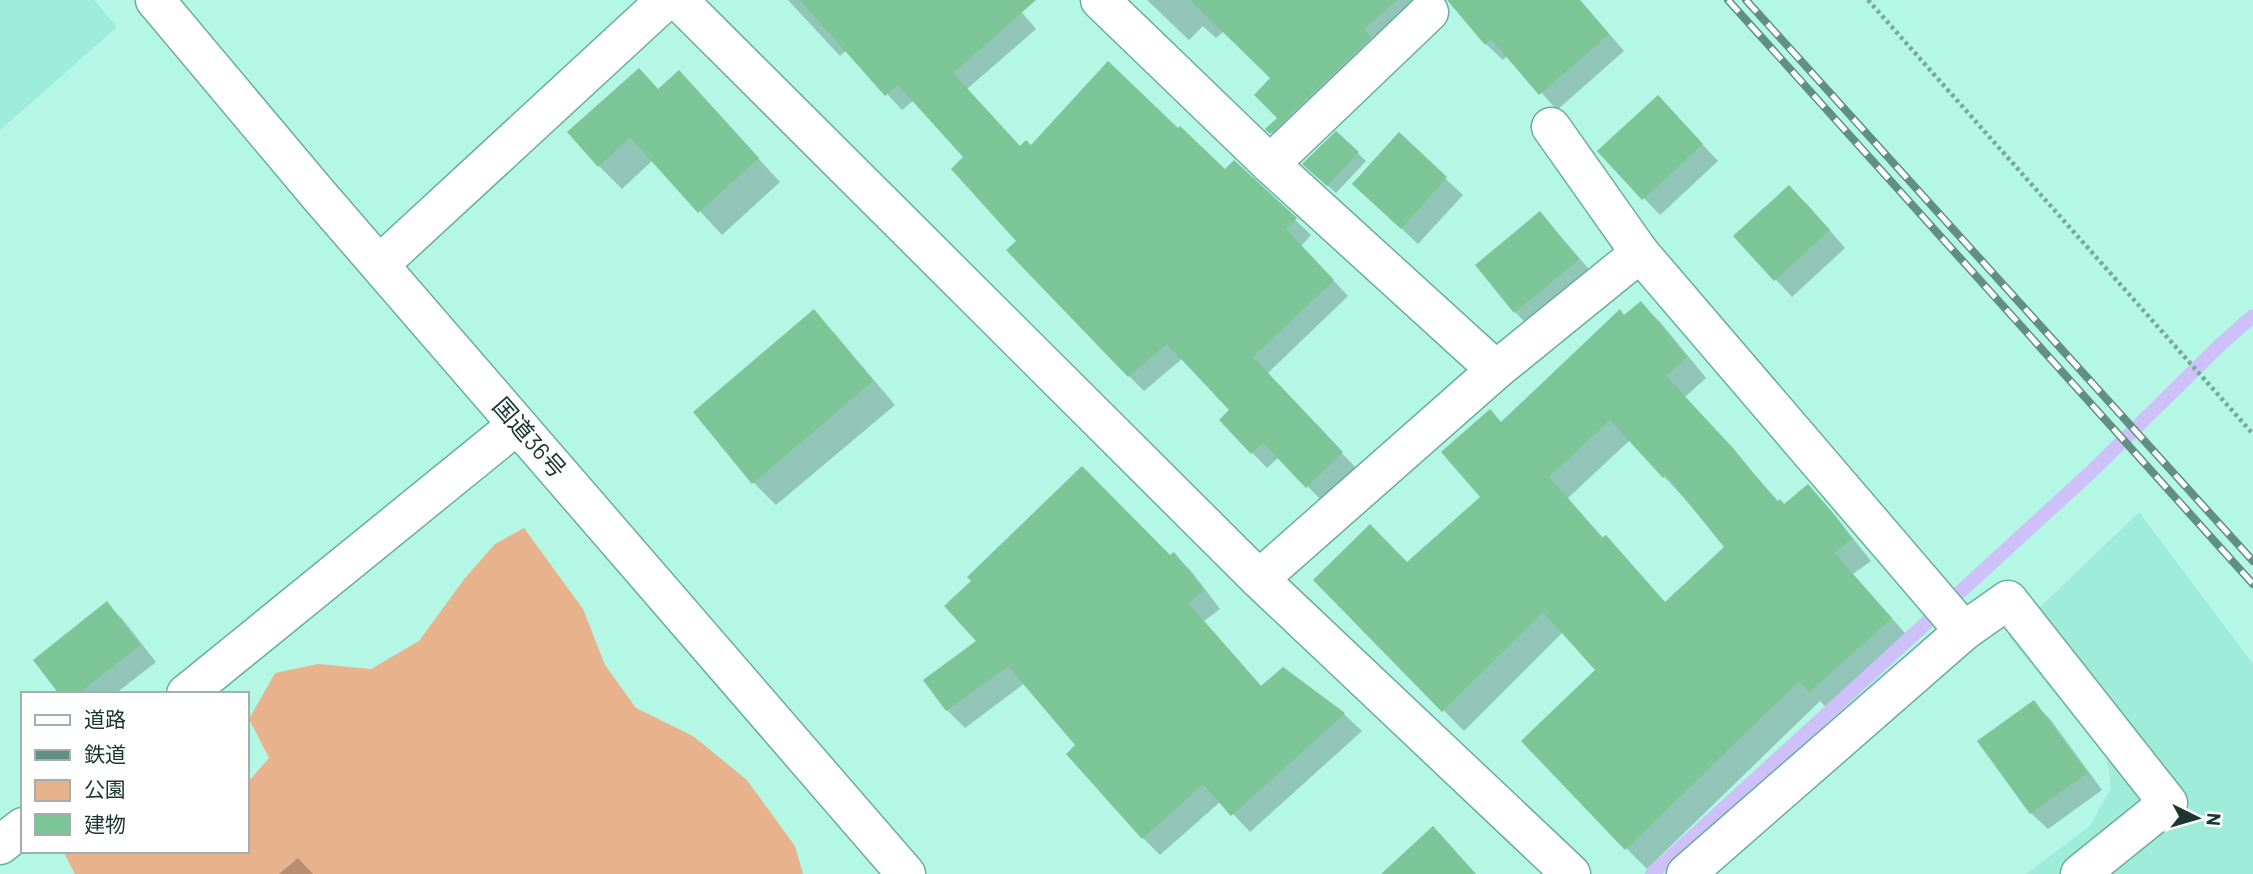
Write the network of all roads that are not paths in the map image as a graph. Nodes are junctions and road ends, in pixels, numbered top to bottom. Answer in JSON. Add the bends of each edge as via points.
{"nodes":[{"id":1,"x":155,"y":0,"type":"edge"},
{"id":2,"x":666,"y":0,"type":"edge"},
{"id":3,"x":678,"y":0,"type":"edge"},
{"id":4,"x":1100,"y":0,"type":"edge"},
{"id":5,"x":1429,"y":12,"type":"dead end"},
{"id":6,"x":1551,"y":127,"type":"dead end"},
{"id":7,"x":1270,"y":164,"type":"junction"},
{"id":8,"x":1640,"y":253,"type":"junction"},
{"id":9,"x":380,"y":264,"type":"junction"},
{"id":10,"x":1496,"y":370,"type":"junction"},
{"id":11,"x":517,"y":425,"type":"junction"},
{"id":12,"x":1259,"y":579,"type":"junction"},
{"id":13,"x":1964,"y":631,"type":"junction"},
{"id":14,"x":188,"y":692,"type":"edge"},
{"id":15,"x":21,"y":829,"type":"edge"},
{"id":16,"x":0,"y":845,"type":"edge"},
{"id":17,"x":0,"y":861,"type":"edge"},
{"id":18,"x":11,"y":874,"type":"edge"},
{"id":19,"x":906,"y":874,"type":"edge"},
{"id":20,"x":1571,"y":874,"type":"edge"},
{"id":21,"x":1686,"y":874,"type":"edge"},
{"id":22,"x":2080,"y":874,"type":"edge"}],
"edges":[{"from":1,"to":9,"type":"main road","name":"国道36号"},
{"from":2,"to":9,"type":"main road"},
{"from":3,"to":12,"type":"main road"},
{"from":4,"to":7,"type":"main road"},
{"from":5,"to":7,"type":"main road"},
{"from":6,"to":8,"type":"main road"},
{"from":7,"to":10,"type":"main road"},
{"from":8,"to":10,"type":"main road"},
{"from":8,"to":13,"type":"main road"},
{"from":9,"to":11,"type":"main road","name":"国道36号"},
{"from":10,"to":12,"type":"main road"},
{"from":11,"to":14,"type":"main road"},
{"from":11,"to":19,"type":"main road","name":"国道36号"},
{"from":12,"to":20,"type":"main road"},
{"from":13,"to":21,"type":"main road"},
{"from":13,"to":22,"type":"main road","via":[[2008,600],[2168,803]]},
{"from":15,"to":16,"type":"main road"},
{"from":17,"to":18,"type":"main road"}]}
